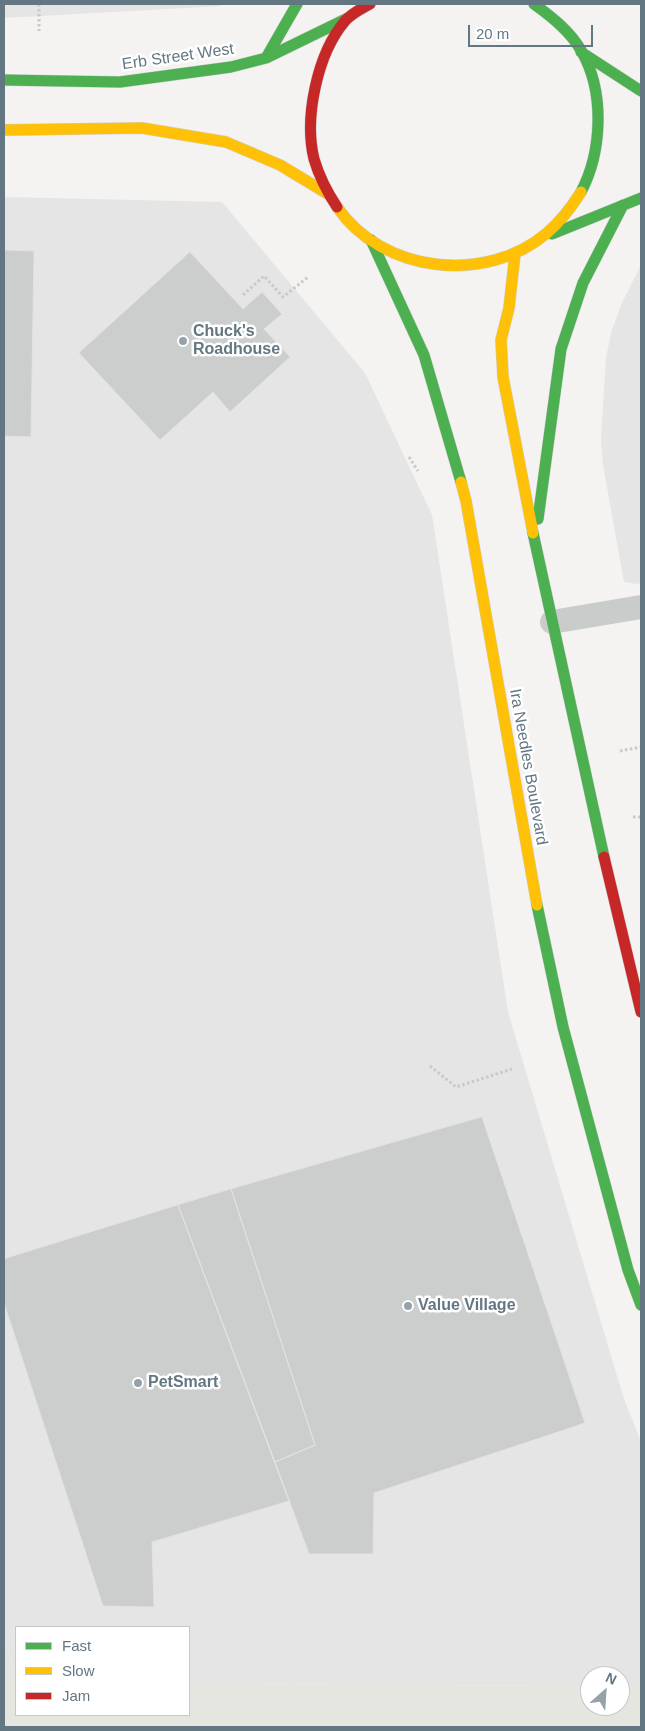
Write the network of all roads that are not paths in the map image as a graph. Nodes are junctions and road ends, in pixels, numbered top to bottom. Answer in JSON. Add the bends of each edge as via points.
{"nodes":[{"id":1,"x":297,"y":4,"type":"edge"},
{"id":2,"x":370,"y":4,"type":"edge"},
{"id":3,"x":534,"y":4,"type":"edge"},
{"id":4,"x":346,"y":19,"type":"junction"},
{"id":5,"x":581,"y":52,"type":"junction"},
{"id":6,"x":266,"y":58,"type":"junction"},
{"id":7,"x":4,"y":80,"type":"edge"},
{"id":8,"x":641,"y":91,"type":"edge"},
{"id":9,"x":4,"y":130,"type":"edge"},
{"id":10,"x":328,"y":194,"type":"junction"},
{"id":11,"x":641,"y":198,"type":"edge"},
{"id":12,"x":623,"y":206,"type":"junction"},
{"id":13,"x":542,"y":238,"type":"junction"},
{"id":14,"x":371,"y":240,"type":"junction"},
{"id":15,"x":515,"y":254,"type":"junction"},
{"id":16,"x":535,"y":543,"type":"junction"},
{"id":17,"x":641,"y":607,"type":"edge"},
{"id":18,"x":552,"y":622,"type":"junction"},
{"id":19,"x":641,"y":1012,"type":"edge"},
{"id":20,"x":641,"y":1304,"type":"edge"}],
"edges":[{"from":1,"to":6,"type":"main road"},
{"from":2,"to":4,"type":"main road","name":"Erb Street West"},
{"from":3,"to":5,"type":"main road","via":[[552,16]]},
{"from":4,"to":6,"type":"main road","name":"Erb Street West"},
{"from":4,"to":10,"type":"main road","via":[[327,51],[311,109],[316,164]]},
{"from":5,"to":8,"type":"main road"},
{"from":5,"to":13,"type":"main road","via":[[593,84],[598,114],[593,166],[567,215]]},
{"from":6,"to":7,"type":"main road","name":"Erb Street West","via":[[231,67],[120,82]]},
{"from":9,"to":10,"type":"main road","via":[[142,128],[226,142],[280,165]]},
{"from":10,"to":14,"type":"main road","via":[[346,220]]},
{"from":11,"to":12,"type":"main road"},
{"from":12,"to":13,"type":"main road"},
{"from":12,"to":16,"type":"main road","via":[[583,283],[561,349]]},
{"from":13,"to":15,"type":"main road"},
{"from":14,"to":15,"type":"main road","via":[[400,256],[432,265],[488,263]]},
{"from":14,"to":20,"type":"main road","name":"Ira Needles Boulevard","via":[[424,355],[466,501],[531,875],[562,1027],[628,1270]]},
{"from":15,"to":16,"type":"main road","via":[[502,340],[503,377]]},
{"from":16,"to":18,"type":"main road"},
{"from":17,"to":18,"type":"lane"},
{"from":18,"to":19,"type":"main road"}]}
